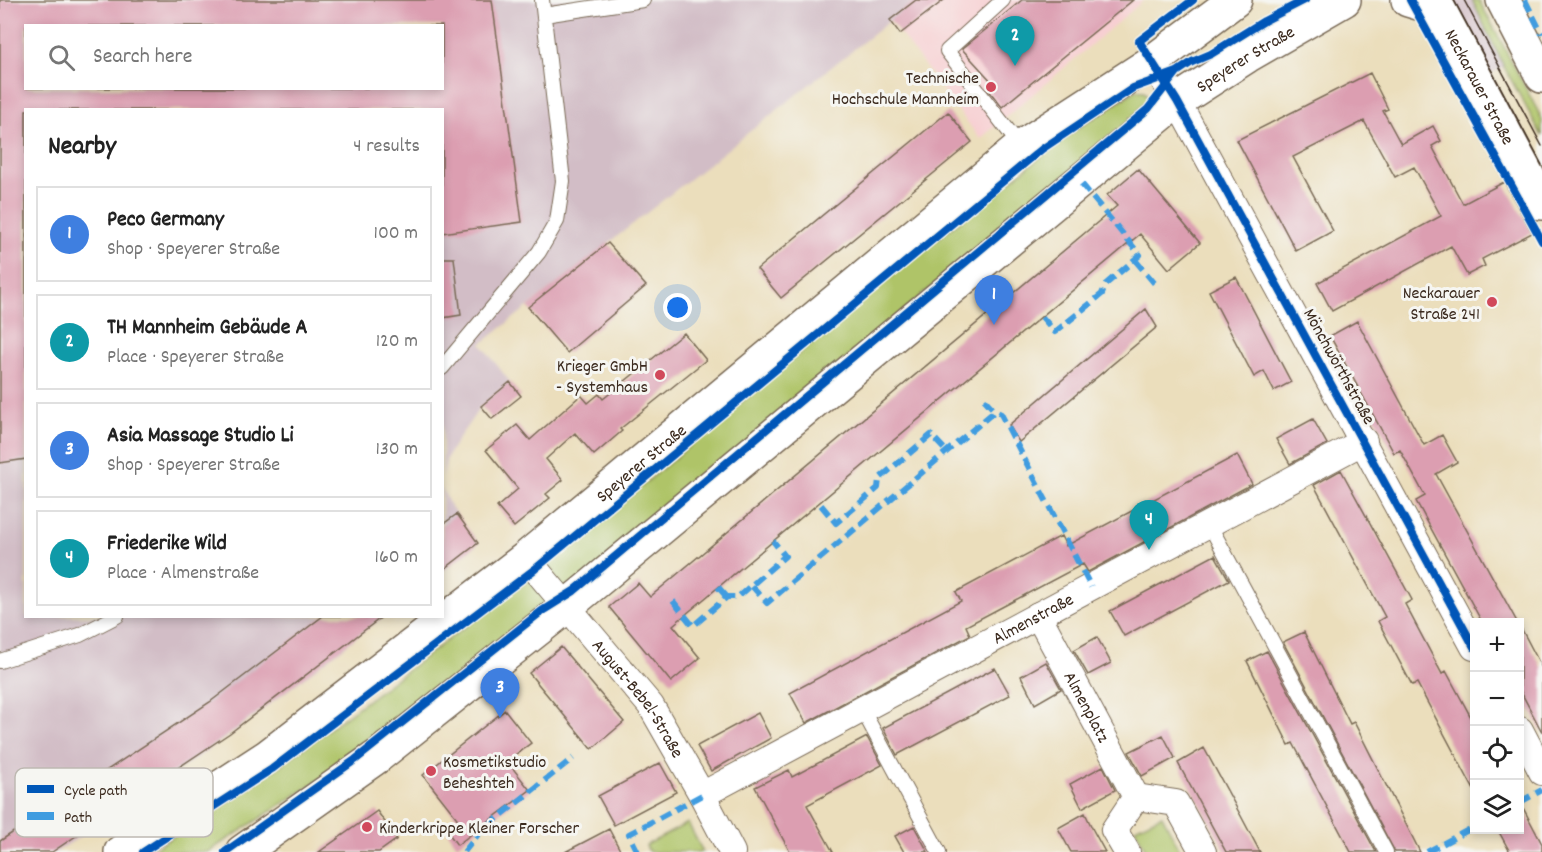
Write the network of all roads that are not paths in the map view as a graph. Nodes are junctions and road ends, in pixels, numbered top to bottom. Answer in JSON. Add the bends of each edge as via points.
{"nodes":[{"id":1,"x":542,"y":0,"type":"edge"},
{"id":2,"x":643,"y":0,"type":"edge"},
{"id":3,"x":1003,"y":0,"type":"edge"},
{"id":4,"x":1235,"y":0,"type":"edge"},
{"id":5,"x":1344,"y":0,"type":"edge"},
{"id":6,"x":1503,"y":0,"type":"edge"},
{"id":7,"x":1426,"y":3,"type":"edge"},
{"id":8,"x":544,"y":15,"type":"junction"},
{"id":9,"x":1152,"y":63,"type":"junction"},
{"id":10,"x":1542,"y":76,"type":"edge"},
{"id":11,"x":1177,"y":101,"type":"junction"},
{"id":12,"x":1021,"y":147,"type":"junction"},
{"id":13,"x":1542,"y":203,"type":"edge"},
{"id":14,"x":444,"y":366,"type":"edge"},
{"id":15,"x":1364,"y":441,"type":"junction"},
{"id":16,"x":1209,"y":524,"type":"junction"},
{"id":17,"x":526,"y":558,"type":"junction"},
{"id":18,"x":567,"y":606,"type":"junction"},
{"id":19,"x":1038,"y":615,"type":"junction"},
{"id":20,"x":113,"y":618,"type":"edge"},
{"id":21,"x":1470,"y":640,"type":"edge"},
{"id":22,"x":0,"y":660,"type":"edge"},
{"id":23,"x":862,"y":709,"type":"junction"},
{"id":24,"x":1524,"y":738,"type":"edge"},
{"id":25,"x":1542,"y":772,"type":"edge"},
{"id":26,"x":213,"y":792,"type":"edge"},
{"id":27,"x":702,"y":795,"type":"junction"},
{"id":28,"x":1136,"y":797,"type":"junction"},
{"id":29,"x":144,"y":837,"type":"edge"},
{"id":30,"x":121,"y":852,"type":"edge"},
{"id":31,"x":242,"y":852,"type":"edge"},
{"id":32,"x":732,"y":852,"type":"edge"},
{"id":33,"x":939,"y":852,"type":"edge"},
{"id":34,"x":1127,"y":852,"type":"edge"},
{"id":35,"x":1203,"y":852,"type":"edge"},
{"id":36,"x":1386,"y":852,"type":"edge"}],
"edges":[{"from":1,"to":8,"type":"lane"},
{"from":2,"to":8,"type":"lane"},
{"from":3,"to":12,"type":"lane","via":[[947,51]]},
{"from":4,"to":9,"type":"street","name":"Speyerer Straße"},
{"from":5,"to":11,"type":"street","name":"Speyerer Straße"},
{"from":6,"to":10,"type":"street"},
{"from":7,"to":13,"type":"street","name":"Neckarauer Straße"},
{"from":8,"to":14,"type":"lane","via":[[563,181],[557,221],[539,252]]},
{"from":9,"to":11,"type":"street","name":"Speyerer Straße"},
{"from":9,"to":12,"type":"street","name":"Speyerer Straße"},
{"from":11,"to":15,"type":"street","name":"Mönchwörthstraße"},
{"from":11,"to":18,"type":"street","name":"Speyerer Straße"},
{"from":12,"to":17,"type":"street","name":"Speyerer Straße"},
{"from":15,"to":16,"type":"street","name":"Almenstraße"},
{"from":15,"to":21,"type":"street","name":"Mönchwörthstraße"},
{"from":16,"to":19,"type":"street","name":"Almenstraße"},
{"from":16,"to":36,"type":"lane"},
{"from":17,"to":18,"type":"street","name":"August-Bebel-Straße"},
{"from":17,"to":26,"type":"street","name":"Speyerer Straße","via":[[268,756]]},
{"from":18,"to":27,"type":"street","name":"August-Bebel-Straße","via":[[651,706]]},
{"from":18,"to":31,"type":"street","name":"Speyerer Straße","via":[[378,756]]},
{"from":19,"to":23,"type":"street","name":"Almenstraße"},
{"from":19,"to":28,"type":"street","name":"Almenplatz"},
{"from":20,"to":22,"type":"lane","via":[[80,635]]},
{"from":23,"to":27,"type":"street","name":"Almenstraße"},
{"from":23,"to":33,"type":"lane"},
{"from":24,"to":25,"type":"street"},
{"from":27,"to":32,"type":"street","name":"August-Bebel-Straße"},
{"from":28,"to":34,"type":"street","via":[[1114,830]]},
{"from":28,"to":35,"type":"street","via":[[1176,803]]},
{"from":29,"to":30,"type":"street","name":"Speyerer Straße"}]}
